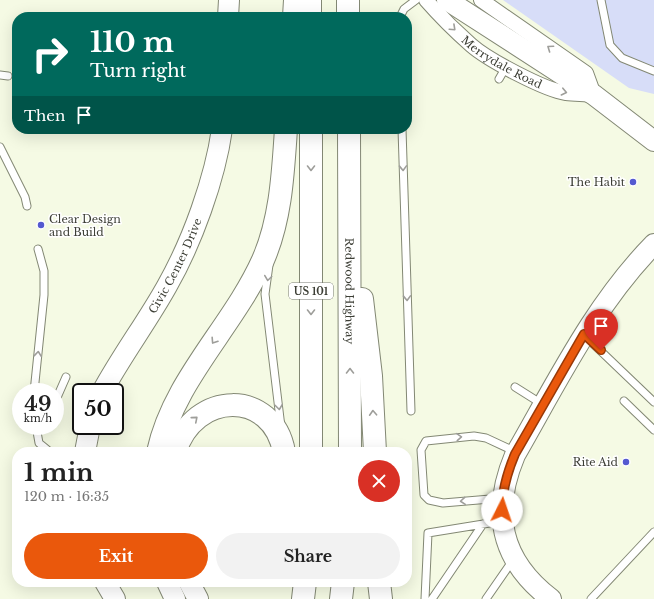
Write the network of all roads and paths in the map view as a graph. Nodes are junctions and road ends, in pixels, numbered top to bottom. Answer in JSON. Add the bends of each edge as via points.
{"nodes":[{"id":1,"x":229,"y":0,"type":"edge"},
{"id":2,"x":295,"y":0,"type":"edge"},
{"id":3,"x":310,"y":0,"type":"edge"},
{"id":4,"x":348,"y":0,"type":"edge"},
{"id":5,"x":416,"y":0,"type":"edge"},
{"id":6,"x":426,"y":0,"type":"edge"},
{"id":7,"x":448,"y":0,"type":"edge"},
{"id":8,"x":481,"y":0,"type":"edge"},
{"id":9,"x":601,"y":0,"type":"edge"},
{"id":10,"x":228,"y":12,"type":"edge"},
{"id":11,"x":294,"y":12,"type":"edge"},
{"id":12,"x":310,"y":12,"type":"edge"},
{"id":13,"x":348,"y":12,"type":"edge"},
{"id":14,"x":403,"y":12,"type":"edge"},
{"id":15,"x":506,"y":67,"type":"junction"},
{"id":16,"x":654,"y":71,"type":"edge"},
{"id":17,"x":498,"y":79,"type":"dead end"},
{"id":18,"x":594,"y":95,"type":"junction"},
{"id":19,"x":221,"y":134,"type":"edge"},
{"id":20,"x":285,"y":134,"type":"edge"},
{"id":21,"x":311,"y":134,"type":"edge"},
{"id":22,"x":349,"y":134,"type":"edge"},
{"id":23,"x":402,"y":134,"type":"edge"},
{"id":24,"x":654,"y":142,"type":"edge"},
{"id":25,"x":0,"y":147,"type":"edge"},
{"id":26,"x":349,"y":198,"type":"junction"},
{"id":27,"x":27,"y":206,"type":"dead end"},
{"id":28,"x":275,"y":225,"type":"junction"},
{"id":29,"x":654,"y":244,"type":"edge"},
{"id":30,"x":38,"y":249,"type":"dead end"},
{"id":31,"x":584,"y":334,"type":"junction"},
{"id":32,"x":66,"y":378,"type":"dead end"},
{"id":33,"x":35,"y":383,"type":"edge"},
{"id":34,"x":64,"y":383,"type":"edge"},
{"id":35,"x":107,"y":383,"type":"edge"},
{"id":36,"x":515,"y":387,"type":"dead end"},
{"id":37,"x":624,"y":401,"type":"dead end"},
{"id":38,"x":654,"y":402,"type":"edge"},
{"id":39,"x":543,"y":406,"type":"junction"},
{"id":40,"x":410,"y":411,"type":"dead end"},
{"id":41,"x":654,"y":430,"type":"edge"},
{"id":42,"x":38,"y":435,"type":"edge"},
{"id":43,"x":88,"y":435,"type":"edge"},
{"id":44,"x":44,"y":447,"type":"edge"},
{"id":45,"x":86,"y":447,"type":"edge"},
{"id":46,"x":159,"y":447,"type":"edge"},
{"id":47,"x":177,"y":447,"type":"edge"},
{"id":48,"x":283,"y":447,"type":"edge"},
{"id":49,"x":284,"y":447,"type":"edge"},
{"id":50,"x":311,"y":447,"type":"edge"},
{"id":51,"x":350,"y":447,"type":"edge"},
{"id":52,"x":375,"y":447,"type":"edge"},
{"id":53,"x":516,"y":452,"type":"junction"},
{"id":54,"x":502,"y":498,"type":"junction"},
{"id":55,"x":502,"y":521,"type":"junction"},
{"id":56,"x":483,"y":524,"type":"junction"},
{"id":57,"x":654,"y":532,"type":"edge"},
{"id":58,"x":515,"y":558,"type":"junction"},
{"id":59,"x":108,"y":587,"type":"edge"},
{"id":60,"x":170,"y":587,"type":"edge"},
{"id":61,"x":192,"y":587,"type":"edge"},
{"id":62,"x":304,"y":587,"type":"edge"},
{"id":63,"x":342,"y":587,"type":"edge"},
{"id":64,"x":371,"y":587,"type":"edge"},
{"id":65,"x":380,"y":587,"type":"edge"},
{"id":66,"x":115,"y":599,"type":"edge"},
{"id":67,"x":175,"y":599,"type":"edge"},
{"id":68,"x":198,"y":599,"type":"edge"},
{"id":69,"x":303,"y":599,"type":"edge"},
{"id":70,"x":341,"y":599,"type":"edge"},
{"id":71,"x":370,"y":599,"type":"edge"},
{"id":72,"x":381,"y":599,"type":"edge"},
{"id":73,"x":425,"y":599,"type":"edge"},
{"id":74,"x":432,"y":599,"type":"edge"},
{"id":75,"x":486,"y":599,"type":"edge"},
{"id":76,"x":551,"y":599,"type":"edge"},
{"id":77,"x":591,"y":599,"type":"edge"}],
"edges":[{"from":1,"to":10,"type":"street"},
{"from":2,"to":11,"type":"highway"},
{"from":3,"to":12,"type":"highway"},
{"from":4,"to":13,"type":"highway"},
{"from":5,"to":14,"type":"lane"},
{"from":6,"to":15,"type":"street","name":"Merrydale Road","one_way":true,"via":[[472,47]]},
{"from":7,"to":18,"type":"street","name":"Merrydale Road"},
{"from":18,"to":8,"type":"street","one_way":true,"via":[[586,73]]},
{"from":9,"to":16,"type":"lane","via":[[610,45],[622,58]]},
{"from":15,"to":17,"type":"lane"},
{"from":15,"to":18,"type":"street","name":"Merrydale Road","one_way":true,"via":[[535,82],[565,93]]},
{"from":18,"to":24,"type":"street","name":"Merrydale Road"},
{"from":19,"to":35,"type":"street","name":"Civic Center Drive","via":[[199,218],[168,285]]},
{"from":20,"to":28,"type":"highway"},
{"from":21,"to":50,"type":"highway","number":"US 101","one_way":true},
{"from":22,"to":26,"type":"highway","name":"Redwood Highway"},
{"from":23,"to":40,"type":"lane","one_way":true},
{"from":25,"to":27,"type":"lane"},
{"from":51,"to":26,"type":"highway","name":"Redwood Highway","one_way":true},
{"from":52,"to":26,"type":"highway","one_way":true,"via":[[372,376]]},
{"from":28,"to":46,"type":"highway","one_way":true,"via":[[267,250],[251,283],[175,404]]},
{"from":28,"to":49,"type":"lane","one_way":true,"via":[[265,294]]},
{"from":29,"to":31,"type":"street","via":[[625,276]]},
{"from":33,"to":30,"type":"lane","one_way":true,"via":[[44,271]]},
{"from":31,"to":38,"type":"lane"},
{"from":31,"to":39,"type":"street"},
{"from":32,"to":34,"type":"lane"},
{"from":36,"to":39,"type":"lane"},
{"from":37,"to":41,"type":"lane"},
{"from":39,"to":53,"type":"street"},
{"from":42,"to":44,"type":"lane","via":[[39,443]]},
{"from":43,"to":45,"type":"street"},
{"from":47,"to":48,"type":"highway","one_way":true,"via":[[192,421],[209,409],[228,405],[241,406],[260,414],[277,431]]},
{"from":53,"to":54,"type":"street","via":[[506,475]]},
{"from":54,"to":53,"type":"lane","one_way":true,"via":[[443,503],[429,500],[424,495],[421,450],[426,441],[474,436],[486,438]]},
{"from":54,"to":55,"type":"street"},
{"from":55,"to":56,"type":"lane"},
{"from":55,"to":58,"type":"street","via":[[509,547]]},
{"from":56,"to":73,"type":"lane","via":[[428,533]]},
{"from":56,"to":74,"type":"lane"},
{"from":57,"to":77,"type":"lane"},
{"from":58,"to":75,"type":"lane"},
{"from":58,"to":76,"type":"street","via":[[522,572]]},
{"from":59,"to":66,"type":"street"},
{"from":60,"to":67,"type":"street"},
{"from":61,"to":68,"type":"street"},
{"from":62,"to":69,"type":"highway"},
{"from":63,"to":70,"type":"highway"},
{"from":64,"to":71,"type":"highway"},
{"from":65,"to":72,"type":"highway"}]}
